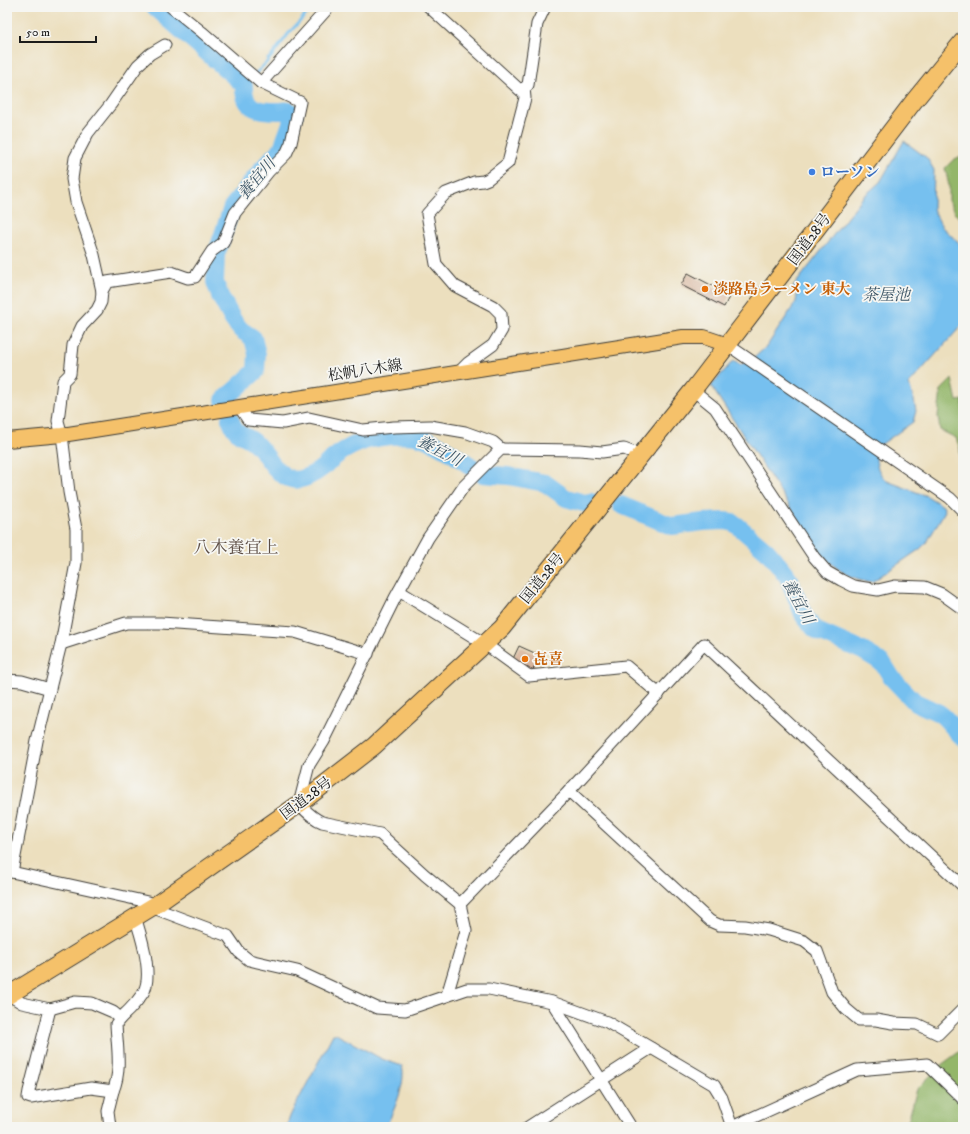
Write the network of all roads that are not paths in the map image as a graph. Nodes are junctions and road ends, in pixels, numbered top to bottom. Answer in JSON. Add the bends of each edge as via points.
{"nodes":[{"id":1,"x":171,"y":7,"type":"edge"},
{"id":2,"x":329,"y":7,"type":"edge"},
{"id":3,"x":429,"y":7,"type":"edge"},
{"id":4,"x":545,"y":7,"type":"edge"},
{"id":5,"x":963,"y":41,"type":"edge"},
{"id":6,"x":165,"y":45,"type":"dead end"},
{"id":7,"x":260,"y":82,"type":"junction"},
{"id":8,"x":524,"y":88,"type":"junction"},
{"id":9,"x":102,"y":291,"type":"junction"},
{"id":10,"x":728,"y":345,"type":"junction"},
{"id":11,"x":459,"y":372,"type":"junction"},
{"id":12,"x":693,"y":390,"type":"junction"},
{"id":13,"x":240,"y":408,"type":"junction"},
{"id":14,"x":62,"y":435,"type":"junction"},
{"id":15,"x":7,"y":440,"type":"edge"},
{"id":16,"x":501,"y":450,"type":"junction"},
{"id":17,"x":640,"y":455,"type":"junction"},
{"id":18,"x":963,"y":511,"type":"edge"},
{"id":19,"x":399,"y":591,"type":"junction"},
{"id":20,"x":963,"y":609,"type":"edge"},
{"id":21,"x":61,"y":644,"type":"junction"},
{"id":22,"x":485,"y":644,"type":"junction"},
{"id":23,"x":368,"y":654,"type":"junction"},
{"id":24,"x":7,"y":680,"type":"edge"},
{"id":25,"x":50,"y":689,"type":"junction"},
{"id":26,"x":659,"y":694,"type":"junction"},
{"id":27,"x":569,"y":791,"type":"junction"},
{"id":28,"x":299,"y":804,"type":"junction"},
{"id":29,"x":10,"y":871,"type":"edge"},
{"id":30,"x":963,"y":886,"type":"edge"},
{"id":31,"x":460,"y":904,"type":"junction"},
{"id":32,"x":154,"y":906,"type":"junction"},
{"id":33,"x":136,"y":917,"type":"junction"},
{"id":34,"x":447,"y":995,"type":"junction"},
{"id":35,"x":8,"y":996,"type":"edge"},
{"id":36,"x":552,"y":1002,"type":"junction"},
{"id":37,"x":50,"y":1009,"type":"junction"},
{"id":38,"x":963,"y":1009,"type":"edge"},
{"id":39,"x":120,"y":1018,"type":"junction"},
{"id":40,"x":651,"y":1048,"type":"junction"},
{"id":41,"x":601,"y":1080,"type":"junction"},
{"id":42,"x":113,"y":1091,"type":"junction"},
{"id":43,"x":963,"y":1099,"type":"edge"},
{"id":44,"x":110,"y":1127,"type":"edge"},
{"id":45,"x":528,"y":1127,"type":"edge"},
{"id":46,"x":631,"y":1127,"type":"edge"}],
"edges":[{"from":1,"to":7,"type":"street"},
{"from":2,"to":7,"type":"street"},
{"from":3,"to":8,"type":"street","via":[[521,91]]},
{"from":4,"to":8,"type":"street","via":[[537,24],[528,85]]},
{"from":5,"to":10,"type":"highway","name":"国道28号","via":[[909,107]]},
{"from":6,"to":9,"type":"street","via":[[138,65],[88,133],[75,158],[72,179],[76,202],[94,255]]},
{"from":7,"to":9,"type":"street","via":[[300,102],[291,143],[286,154],[235,213],[224,242],[212,251],[195,278],[171,272],[107,282]]},
{"from":8,"to":11,"type":"street","via":[[525,98],[508,163],[488,179],[446,193],[427,214],[436,264],[455,286],[493,306],[501,314],[502,330],[493,345]]},
{"from":9,"to":14,"type":"street","via":[[99,306],[82,326],[73,345],[70,374],[62,382],[58,421]]},
{"from":10,"to":11,"type":"main road","name":"松帆八木線","via":[[704,337],[683,337]]},
{"from":10,"to":12,"type":"highway","name":"国道28号"},
{"from":10,"to":18,"type":"street","via":[[950,498]]},
{"from":11,"to":13,"type":"main road","name":"松帆八木線"},
{"from":12,"to":17,"type":"highway","name":"国道28号"},
{"from":12,"to":20,"type":"street","via":[[715,408],[814,557],[827,572],[853,586],[878,590],[895,586],[925,587],[942,594]]},
{"from":13,"to":14,"type":"main road","name":"松帆八木線"},
{"from":13,"to":16,"type":"street","via":[[248,420],[283,423],[310,418],[363,430],[430,426],[465,432],[493,442]]},
{"from":14,"to":15,"type":"main road","name":"松帆八木線"},
{"from":14,"to":21,"type":"street","via":[[76,529],[76,563]]},
{"from":16,"to":17,"type":"street","via":[[602,452],[624,449]]},
{"from":16,"to":19,"type":"street","via":[[464,486],[428,538]]},
{"from":17,"to":22,"type":"highway","name":"国道28号","via":[[502,628]]},
{"from":19,"to":22,"type":"street"},
{"from":19,"to":23,"type":"street"},
{"from":21,"to":23,"type":"street","via":[[126,623],[161,623],[295,632]]},
{"from":21,"to":25,"type":"street"},
{"from":22,"to":26,"type":"street","via":[[529,676],[626,666]]},
{"from":22,"to":28,"type":"highway","name":"国道28号","via":[[374,746]]},
{"from":23,"to":28,"type":"street","via":[[309,765]]},
{"from":24,"to":25,"type":"street","via":[[22,681]]},
{"from":25,"to":29,"type":"street"},
{"from":26,"to":27,"type":"street"},
{"from":26,"to":30,"type":"street","via":[[704,644]]},
{"from":27,"to":31,"type":"street"},
{"from":27,"to":38,"type":"street","via":[[710,921],[719,925],[769,930],[804,941],[817,952],[832,992],[859,1020],[917,1024],[938,1034]]},
{"from":28,"to":31,"type":"street","via":[[314,819],[322,822],[380,834]]},
{"from":28,"to":32,"type":"highway","name":"国道28号"},
{"from":29,"to":32,"type":"street"},
{"from":31,"to":34,"type":"street","via":[[466,931]]},
{"from":32,"to":33,"type":"highway","name":"国道28号"},
{"from":32,"to":34,"type":"street","via":[[228,936],[238,952],[248,960],[297,972],[377,1008],[405,1010]]},
{"from":33,"to":35,"type":"highway","name":"国道28号"},
{"from":33,"to":39,"type":"street","via":[[145,950],[147,975],[144,991],[130,1010]]},
{"from":34,"to":36,"type":"street","via":[[467,989],[489,989]]},
{"from":35,"to":37,"type":"street","via":[[22,1003]]},
{"from":36,"to":40,"type":"street","via":[[607,1022]]},
{"from":36,"to":41,"type":"street"},
{"from":37,"to":39,"type":"street","via":[[76,1002],[92,1002]]},
{"from":37,"to":42,"type":"street","via":[[28,1097],[91,1088]]},
{"from":39,"to":42,"type":"street","via":[[116,1024],[118,1068]]},
{"from":40,"to":41,"type":"street"},
{"from":40,"to":43,"type":"street","via":[[714,1085],[722,1098],[732,1127],[857,1070],[927,1064]]},
{"from":41,"to":45,"type":"street"},
{"from":41,"to":46,"type":"street"},
{"from":42,"to":44,"type":"street","via":[[108,1111]]}]}
